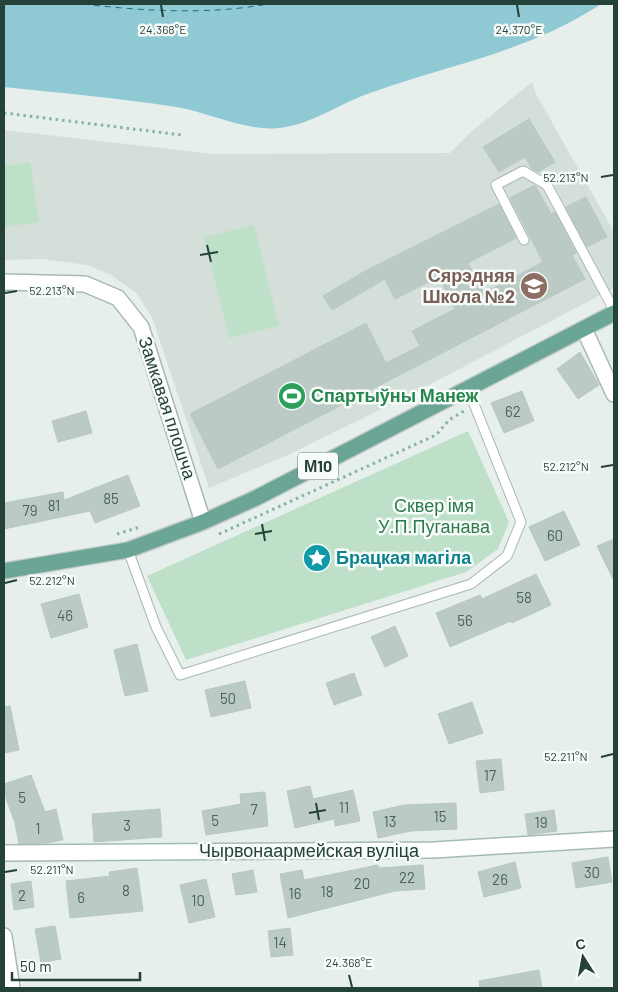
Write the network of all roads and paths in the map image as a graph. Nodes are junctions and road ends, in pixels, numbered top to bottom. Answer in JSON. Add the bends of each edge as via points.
{"nodes":[{"id":1,"x":4,"y":113,"type":"edge"},
{"id":2,"x":182,"y":135,"type":"dead end"},
{"id":3,"x":524,"y":240,"type":"dead end"},
{"id":4,"x":4,"y":282,"type":"edge"},
{"id":5,"x":614,"y":311,"type":"edge"},
{"id":6,"x":584,"y":329,"type":"junction"},
{"id":7,"x":468,"y":389,"type":"junction"},
{"id":8,"x":614,"y":394,"type":"edge"},
{"id":9,"x":203,"y":522,"type":"junction"},
{"id":10,"x":128,"y":550,"type":"junction"},
{"id":11,"x":4,"y":571,"type":"edge"},
{"id":12,"x":614,"y":839,"type":"edge"},
{"id":13,"x":4,"y":853,"type":"edge"},
{"id":14,"x":4,"y":936,"type":"edge"},
{"id":15,"x":12,"y":988,"type":"edge"}],
"edges":[{"from":1,"to":2,"type":"path"},
{"from":3,"to":5,"type":"lane","via":[[496,185],[523,171],[547,185]]},
{"from":4,"to":9,"type":"street","name":"Замкавая плошча","via":[[85,284],[118,298],[141,328]]},
{"from":5,"to":6,"type":"main road","number":"М10"},
{"from":6,"to":7,"type":"main road","number":"М10"},
{"from":6,"to":8,"type":"street"},
{"from":7,"to":9,"type":"main road","number":"М10"},
{"from":7,"to":10,"type":"lane","via":[[521,522],[507,556],[471,584],[180,675],[156,627]]},
{"from":9,"to":10,"type":"main road","number":"М10"},
{"from":10,"to":11,"type":"main road","number":"М10"},
{"from":12,"to":13,"type":"street","name":"Чырвонаармейская вуліца","via":[[434,850]]},
{"from":14,"to":15,"type":"street"}]}
